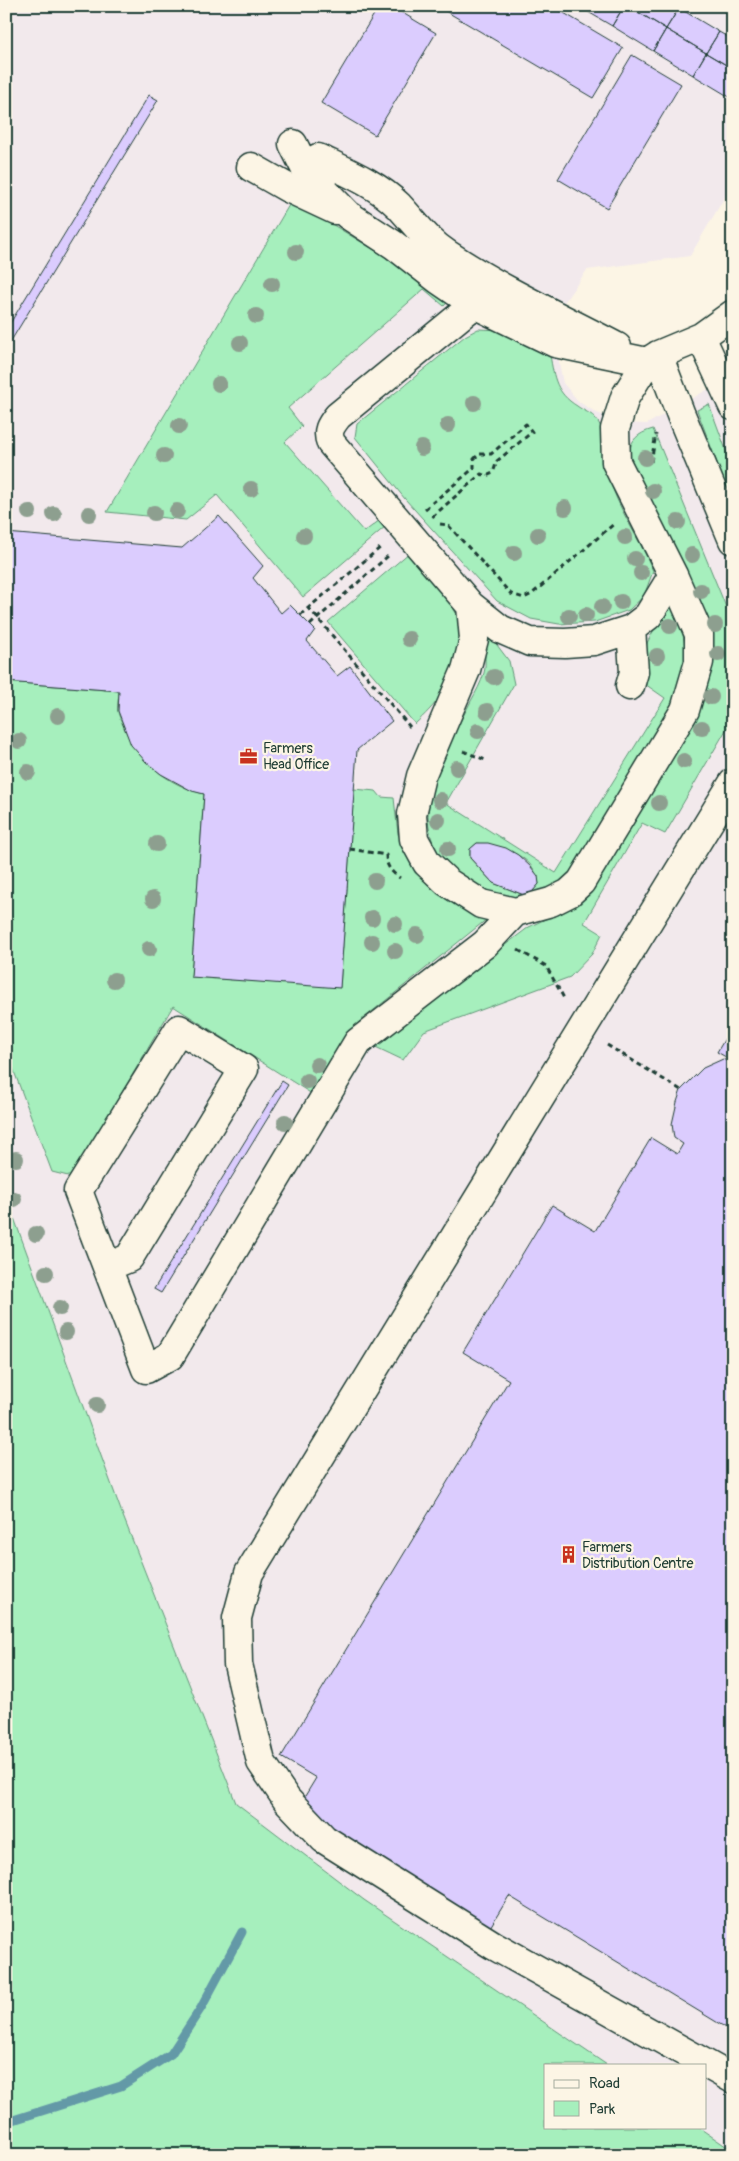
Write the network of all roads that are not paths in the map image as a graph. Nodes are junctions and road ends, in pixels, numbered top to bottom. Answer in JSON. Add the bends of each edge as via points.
{"nodes":[{"id":1,"x":293,"y":144,"type":"dead end"},
{"id":2,"x":318,"y":158,"type":"dead end"},
{"id":3,"x":251,"y":167,"type":"dead end"},
{"id":4,"x":348,"y":215,"type":"junction"},
{"id":5,"x":498,"y":285,"type":"junction"},
{"id":6,"x":474,"y":304,"type":"junction"},
{"id":7,"x":733,"y":314,"type":"edge"},
{"id":8,"x":701,"y":337,"type":"junction"},
{"id":9,"x":653,"y":359,"type":"junction"},
{"id":10,"x":733,"y":406,"type":"edge"},
{"id":11,"x":733,"y":540,"type":"edge"},
{"id":12,"x":672,"y":575,"type":"junction"},
{"id":13,"x":471,"y":606,"type":"junction"},
{"id":14,"x":631,"y":629,"type":"junction"},
{"id":15,"x":630,"y":686,"type":"dead end"},
{"id":16,"x":733,"y":784,"type":"edge"},
{"id":17,"x":515,"y":912,"type":"junction"},
{"id":18,"x":107,"y":1267,"type":"junction"},
{"id":19,"x":733,"y":2079,"type":"edge"}],
"edges":[{"from":1,"to":4,"type":"street","via":[[308,174]]},
{"from":2,"to":5,"type":"street","via":[[379,190],[430,242]]},
{"from":3,"to":4,"type":"street","via":[[324,206]]},
{"from":4,"to":6,"type":"street"},
{"from":5,"to":6,"type":"street"},
{"from":5,"to":9,"type":"street"},
{"from":6,"to":9,"type":"street","via":[[555,343]]},
{"from":6,"to":13,"type":"street","via":[[338,416],[329,428],[328,436],[341,456]]},
{"from":7,"to":8,"type":"street"},
{"from":8,"to":9,"type":"street"},
{"from":8,"to":10,"type":"street"},
{"from":9,"to":11,"type":"street","via":[[681,416]]},
{"from":9,"to":12,"type":"street","via":[[625,397],[615,429],[616,462]]},
{"from":12,"to":14,"type":"street","via":[[648,616]]},
{"from":12,"to":17,"type":"street","via":[[699,634],[699,662],[685,710],[581,882],[551,902]]},
{"from":13,"to":14,"type":"street","via":[[500,629],[530,642],[594,640]]},
{"from":13,"to":17,"type":"street","via":[[474,639],[466,670],[421,776],[412,814],[414,839],[427,863],[447,882],[481,904]]},
{"from":14,"to":15,"type":"street","via":[[634,672]]},
{"from":16,"to":19,"type":"street","via":[[249,1573],[237,1618],[238,1664],[261,1762],[287,1800],[324,1839],[493,1945]]},
{"from":17,"to":18,"type":"street","via":[[485,944],[358,1042],[170,1356],[146,1369]]},
{"from":18,"to":18,"type":"street","via":[[129,1258],[244,1069],[179,1029],[78,1191]]}]}
